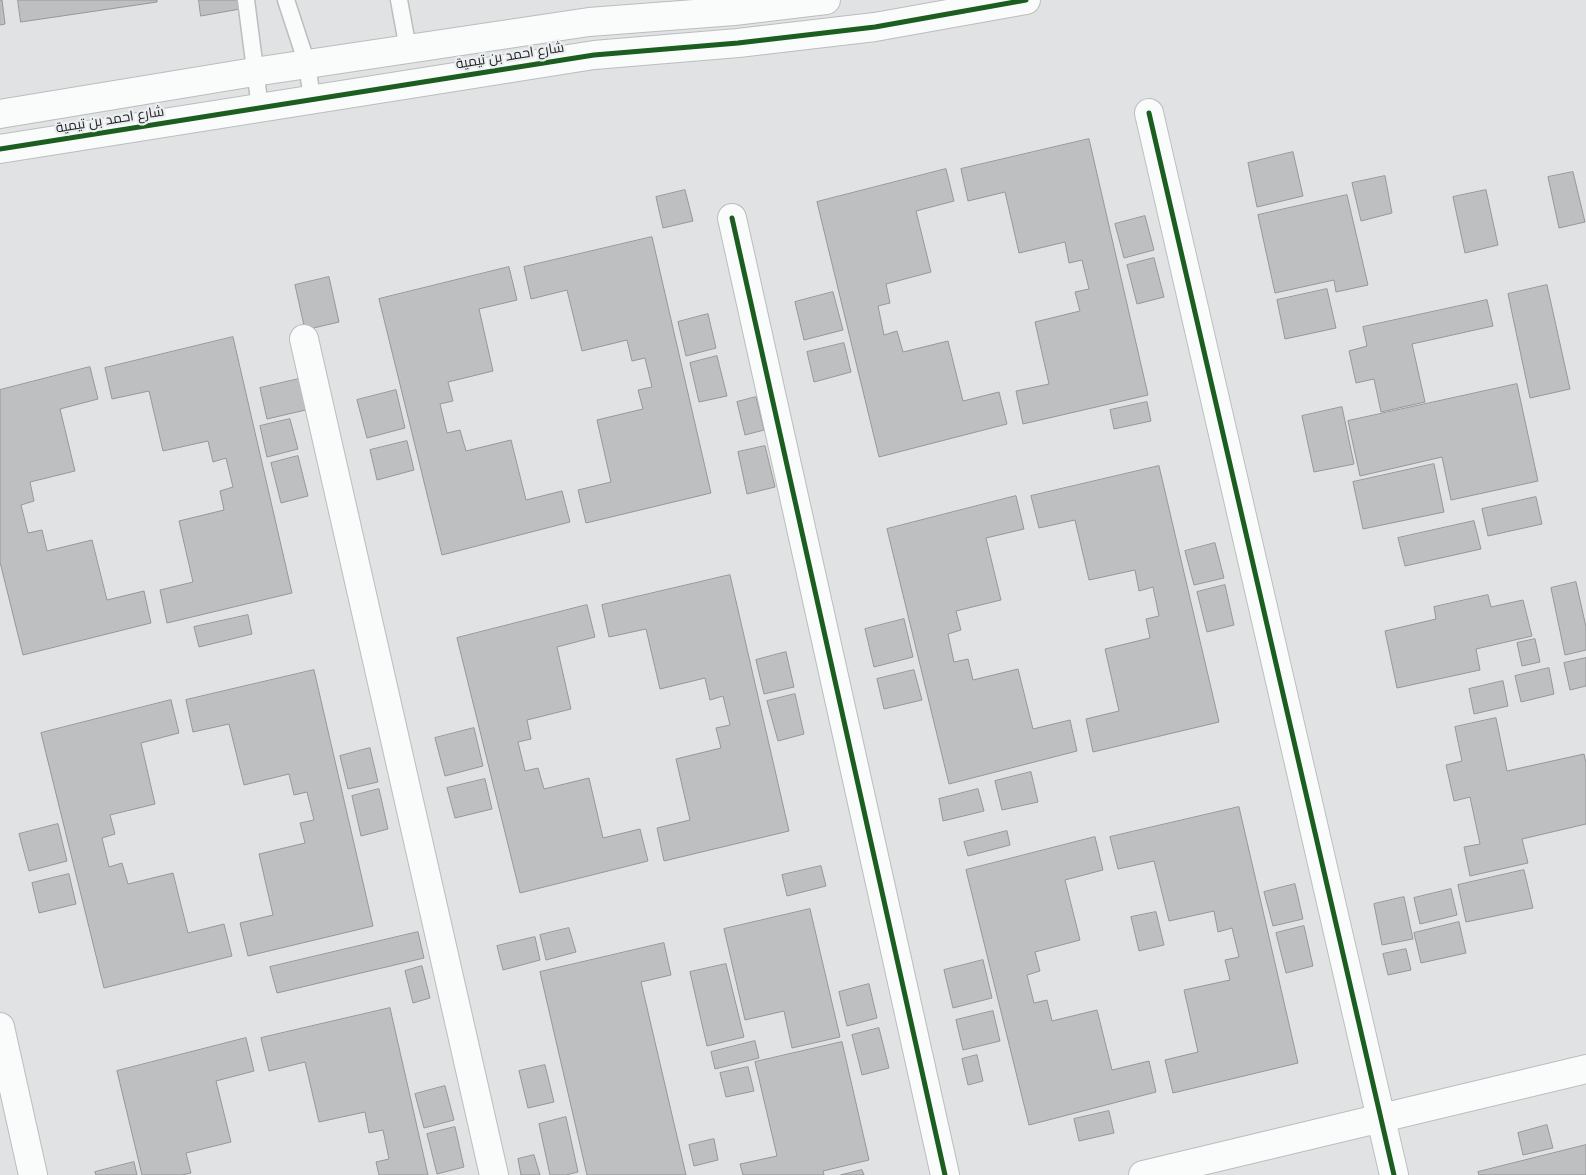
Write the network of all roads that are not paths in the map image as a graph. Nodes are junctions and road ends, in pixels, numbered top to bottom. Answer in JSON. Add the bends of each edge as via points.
{"nodes":[{"id":1,"x":246,"y":0,"type":"edge"},
{"id":2,"x":286,"y":0,"type":"edge"},
{"id":3,"x":399,"y":0,"type":"edge"},
{"id":4,"x":826,"y":0,"type":"edge"},
{"id":5,"x":1026,"y":0,"type":"edge"},
{"id":6,"x":408,"y":49,"type":"junction"},
{"id":7,"x":307,"y":64,"type":"junction"},
{"id":8,"x":254,"y":72,"type":"junction"},
{"id":9,"x":312,"y":98,"type":"junction"},
{"id":10,"x":260,"y":108,"type":"junction"},
{"id":11,"x":1149,"y":113,"type":"dead end"},
{"id":12,"x":0,"y":114,"type":"edge"},
{"id":13,"x":0,"y":149,"type":"edge"},
{"id":14,"x":732,"y":218,"type":"dead end"},
{"id":15,"x":304,"y":339,"type":"dead end"},
{"id":16,"x":0,"y":1026,"type":"edge"},
{"id":17,"x":1586,"y":1069,"type":"edge"},
{"id":18,"x":1379,"y":1117,"type":"junction"},
{"id":19,"x":33,"y":1175,"type":"edge"},
{"id":20,"x":494,"y":1175,"type":"edge"},
{"id":21,"x":945,"y":1175,"type":"edge"},
{"id":22,"x":1143,"y":1175,"type":"edge"},
{"id":23,"x":1394,"y":1175,"type":"edge"}],
"edges":[{"from":1,"to":8,"type":"lane"},
{"from":2,"to":7,"type":"lane"},
{"from":3,"to":6,"type":"lane"},
{"from":4,"to":6,"type":"street","name":"شارع احمد بن تيمية","via":[[589,22]]},
{"from":5,"to":9,"type":"street","name":"شارع احمد بن تيمية","via":[[875,27],[594,55]]},
{"from":6,"to":7,"type":"street","name":"شارع احمد بن تيمية"},
{"from":7,"to":8,"type":"street","name":"شارع احمد بن تيمية"},
{"from":7,"to":9,"type":"lane"},
{"from":8,"to":10,"type":"lane"},
{"from":8,"to":12,"type":"street","name":"شارع احمد بن تيمية"},
{"from":9,"to":10,"type":"street","name":"شارع احمد بن تيمية"},
{"from":10,"to":13,"type":"street","name":"شارع احمد بن تيمية"},
{"from":11,"to":18,"type":"street"},
{"from":14,"to":21,"type":"street"},
{"from":15,"to":20,"type":"street"},
{"from":16,"to":19,"type":"street"},
{"from":17,"to":18,"type":"street"},
{"from":18,"to":22,"type":"street"},
{"from":18,"to":23,"type":"street"}]}
